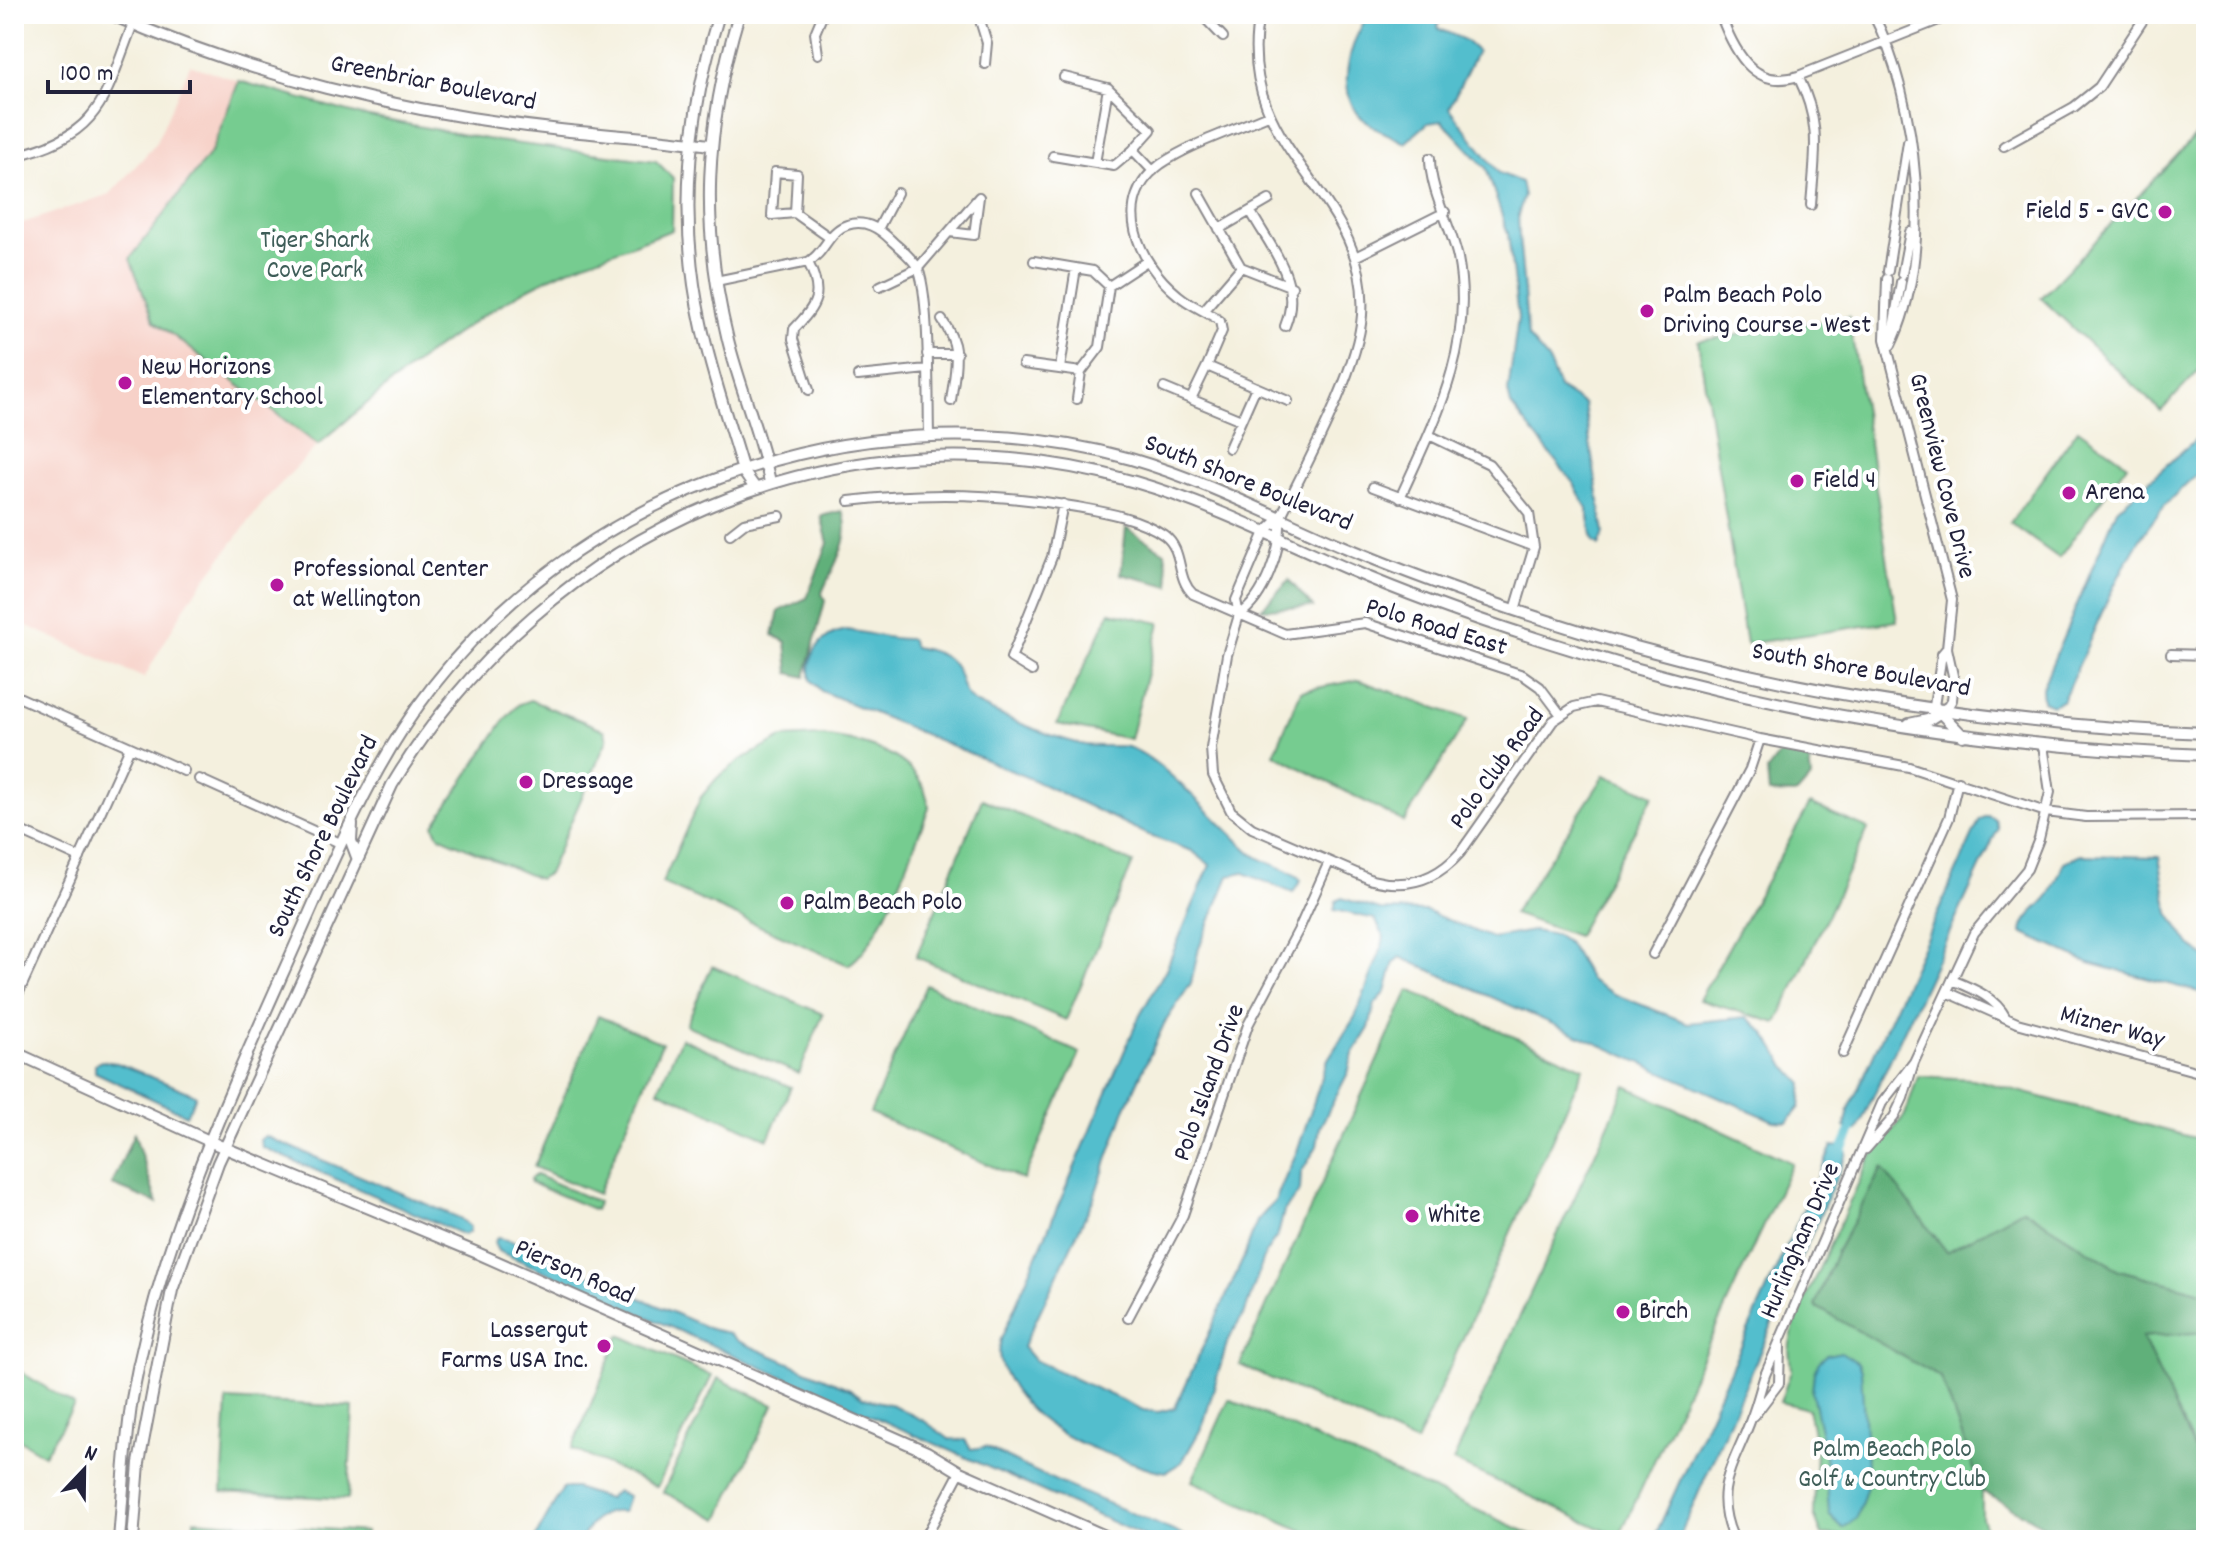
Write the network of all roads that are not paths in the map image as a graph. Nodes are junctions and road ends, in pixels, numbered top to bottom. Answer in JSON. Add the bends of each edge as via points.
{"nodes":[{"id":1,"x":110,"y":14,"type":"edge"},
{"id":2,"x":719,"y":14,"type":"edge"},
{"id":3,"x":739,"y":14,"type":"edge"},
{"id":4,"x":823,"y":14,"type":"edge"},
{"id":5,"x":978,"y":14,"type":"edge"},
{"id":6,"x":1201,"y":14,"type":"edge"},
{"id":7,"x":1246,"y":14,"type":"edge"},
{"id":8,"x":1720,"y":14,"type":"edge"},
{"id":9,"x":1873,"y":14,"type":"edge"},
{"id":10,"x":1954,"y":14,"type":"edge"},
{"id":11,"x":2147,"y":14,"type":"edge"},
{"id":12,"x":135,"y":19,"type":"edge"},
{"id":13,"x":1258,"y":19,"type":"edge"},
{"id":14,"x":1223,"y":37,"type":"dead end"},
{"id":15,"x":1886,"y":41,"type":"junction"},
{"id":16,"x":818,"y":54,"type":"dead end"},
{"id":17,"x":985,"y":64,"type":"dead end"},
{"id":18,"x":1798,"y":76,"type":"junction"},
{"id":19,"x":1064,"y":77,"type":"dead end"},
{"id":20,"x":1108,"y":88,"type":"junction"},
{"id":21,"x":1268,"y":115,"type":"junction"},
{"id":22,"x":1909,"y":138,"type":"junction"},
{"id":23,"x":690,"y":143,"type":"junction"},
{"id":24,"x":709,"y":145,"type":"junction"},
{"id":25,"x":2004,"y":146,"type":"dead end"},
{"id":26,"x":1133,"y":150,"type":"junction"},
{"id":27,"x":14,"y":156,"type":"edge"},
{"id":28,"x":1053,"y":156,"type":"dead end"},
{"id":29,"x":1430,"y":158,"type":"dead end"},
{"id":30,"x":1095,"y":163,"type":"junction"},
{"id":31,"x":1153,"y":171,"type":"junction"},
{"id":32,"x":897,"y":193,"type":"dead end"},
{"id":33,"x":1199,"y":193,"type":"dead end"},
{"id":34,"x":1269,"y":200,"type":"dead end"},
{"id":35,"x":1811,"y":205,"type":"dead end"},
{"id":36,"x":1915,"y":206,"type":"junction"},
{"id":37,"x":1251,"y":212,"type":"junction"},
{"id":38,"x":1445,"y":212,"type":"junction"},
{"id":39,"x":795,"y":213,"type":"junction"},
{"id":40,"x":878,"y":229,"type":"junction"},
{"id":41,"x":1219,"y":229,"type":"junction"},
{"id":42,"x":950,"y":232,"type":"junction"},
{"id":43,"x":830,"y":238,"type":"junction"},
{"id":44,"x":1355,"y":257,"type":"junction"},
{"id":45,"x":1034,"y":261,"type":"dead end"},
{"id":46,"x":1147,"y":261,"type":"junction"},
{"id":47,"x":808,"y":262,"type":"junction"},
{"id":48,"x":1241,"y":267,"type":"junction"},
{"id":49,"x":918,"y":268,"type":"junction"},
{"id":50,"x":1076,"y":268,"type":"junction"},
{"id":51,"x":716,"y":281,"type":"junction"},
{"id":52,"x":880,"y":286,"type":"dead end"},
{"id":53,"x":1109,"y":286,"type":"junction"},
{"id":54,"x":1292,"y":287,"type":"junction"},
{"id":55,"x":1204,"y":310,"type":"junction"},
{"id":56,"x":942,"y":320,"type":"dead end"},
{"id":57,"x":1285,"y":326,"type":"dead end"},
{"id":58,"x":1891,"y":345,"type":"junction"},
{"id":59,"x":927,"y":354,"type":"junction"},
{"id":60,"x":957,"y":354,"type":"junction"},
{"id":61,"x":1891,"y":361,"type":"junction"},
{"id":62,"x":1023,"y":364,"type":"dead end"},
{"id":63,"x":1207,"y":366,"type":"junction"},
{"id":64,"x":1060,"y":368,"type":"junction"},
{"id":65,"x":927,"y":369,"type":"junction"},
{"id":66,"x":1081,"y":372,"type":"junction"},
{"id":67,"x":858,"y":376,"type":"dead end"},
{"id":68,"x":1256,"y":387,"type":"junction"},
{"id":69,"x":1164,"y":388,"type":"dead end"},
{"id":70,"x":809,"y":390,"type":"dead end"},
{"id":71,"x":1077,"y":399,"type":"dead end"},
{"id":72,"x":1191,"y":399,"type":"junction"},
{"id":73,"x":951,"y":401,"type":"dead end"},
{"id":74,"x":1288,"y":401,"type":"dead end"},
{"id":75,"x":1241,"y":420,"type":"junction"},
{"id":76,"x":929,"y":434,"type":"junction"},
{"id":77,"x":1429,"y":435,"type":"junction"},
{"id":78,"x":1229,"y":448,"type":"dead end"},
{"id":79,"x":766,"y":463,"type":"junction"},
{"id":80,"x":743,"y":471,"type":"junction"},
{"id":81,"x":770,"y":482,"type":"junction"},
{"id":82,"x":1373,"y":487,"type":"dead end"},
{"id":83,"x":755,"y":488,"type":"junction"},
{"id":84,"x":1400,"y":498,"type":"junction"},
{"id":85,"x":849,"y":501,"type":"dead end"},
{"id":86,"x":1063,"y":504,"type":"junction"},
{"id":87,"x":780,"y":516,"type":"dead end"},
{"id":88,"x":1280,"y":518,"type":"junction"},
{"id":89,"x":1265,"y":532,"type":"junction"},
{"id":90,"x":730,"y":534,"type":"dead end"},
{"id":91,"x":1281,"y":539,"type":"junction"},
{"id":92,"x":1534,"y":547,"type":"junction"},
{"id":93,"x":1515,"y":610,"type":"junction"},
{"id":94,"x":1239,"y":615,"type":"junction"},
{"id":95,"x":1947,"y":648,"type":"junction"},
{"id":96,"x":2171,"y":654,"type":"dead end"},
{"id":97,"x":2206,"y":655,"type":"edge"},
{"id":98,"x":1032,"y":671,"type":"dead end"},
{"id":99,"x":14,"y":695,"type":"edge"},
{"id":100,"x":1940,"y":709,"type":"junction"},
{"id":101,"x":1561,"y":715,"type":"junction"},
{"id":102,"x":1901,"y":726,"type":"junction"},
{"id":103,"x":2206,"y":733,"type":"edge"},
{"id":104,"x":1963,"y":736,"type":"junction"},
{"id":105,"x":1760,"y":739,"type":"junction"},
{"id":106,"x":2043,"y":745,"type":"junction"},
{"id":107,"x":130,"y":747,"type":"junction"},
{"id":108,"x":2206,"y":755,"type":"edge"},
{"id":109,"x":184,"y":771,"type":"dead end"},
{"id":110,"x":199,"y":779,"type":"dead end"},
{"id":111,"x":1958,"y":781,"type":"junction"},
{"id":112,"x":2046,"y":812,"type":"junction"},
{"id":113,"x":353,"y":816,"type":"junction"},
{"id":114,"x":2206,"y":816,"type":"edge"},
{"id":115,"x":14,"y":828,"type":"edge"},
{"id":116,"x":340,"y":843,"type":"junction"},
{"id":117,"x":357,"y":857,"type":"junction"},
{"id":118,"x":80,"y":858,"type":"junction"},
{"id":119,"x":1329,"y":862,"type":"junction"},
{"id":120,"x":348,"y":878,"type":"junction"},
{"id":121,"x":1653,"y":954,"type":"dead end"},
{"id":122,"x":1952,"y":980,"type":"junction"},
{"id":123,"x":1947,"y":992,"type":"junction"},
{"id":124,"x":14,"y":1003,"type":"edge"},
{"id":125,"x":2007,"y":1019,"type":"junction"},
{"id":126,"x":14,"y":1052,"type":"edge"},
{"id":127,"x":1843,"y":1053,"type":"dead end"},
{"id":128,"x":1914,"y":1062,"type":"junction"},
{"id":129,"x":2206,"y":1074,"type":"edge"},
{"id":130,"x":210,"y":1141,"type":"junction"},
{"id":131,"x":225,"y":1148,"type":"junction"},
{"id":132,"x":1859,"y":1156,"type":"junction"},
{"id":133,"x":1128,"y":1318,"type":"dead end"},
{"id":134,"x":1779,"y":1342,"type":"junction"},
{"id":135,"x":1751,"y":1419,"type":"junction"},
{"id":136,"x":960,"y":1472,"type":"junction"},
{"id":137,"x":119,"y":1540,"type":"edge"},
{"id":138,"x":133,"y":1540,"type":"edge"},
{"id":139,"x":924,"y":1540,"type":"edge"},
{"id":140,"x":1114,"y":1540,"type":"edge"},
{"id":141,"x":1734,"y":1540,"type":"edge"}],
"edges":[{"from":1,"to":12,"type":"street","name":"Greenbriar Boulevard"},
{"from":2,"to":23,"type":"street"},
{"from":3,"to":24,"type":"street"},
{"from":4,"to":16,"type":"street","via":[[815,33]]},
{"from":5,"to":17,"type":"street","via":[[987,43]]},
{"from":6,"to":14,"type":"street"},
{"from":7,"to":13,"type":"street"},
{"from":8,"to":18,"type":"street","via":[[1748,67],[1767,77]]},
{"from":9,"to":15,"type":"street","name":"Greenview Cove Drive"},
{"from":10,"to":15,"type":"street"},
{"from":11,"to":25,"type":"street","via":[[2087,98]]},
{"from":12,"to":23,"type":"street","name":"Greenbriar Boulevard","via":[[282,76],[364,95],[476,119]]},
{"from":12,"to":27,"type":"street","via":[[91,118],[57,144]]},
{"from":13,"to":21,"type":"street","via":[[1254,72]]},
{"from":15,"to":18,"type":"street"},
{"from":15,"to":22,"type":"street","name":"Greenview Cove Drive"},
{"from":18,"to":35,"type":"street","via":[[1812,105],[1816,130]]},
{"from":19,"to":20,"type":"street"},
{"from":20,"to":26,"type":"street","via":[[1151,130]]},
{"from":20,"to":30,"type":"street"},
{"from":21,"to":31,"type":"street"},
{"from":21,"to":44,"type":"street","via":[[1341,224]]},
{"from":22,"to":36,"type":"street","name":"Greenview Cove Drive"},
{"from":22,"to":61,"type":"street","name":"Greenview Cove Drive","via":[[1887,275],[1885,339]]},
{"from":23,"to":24,"type":"street","name":"Greenbriar Boulevard"},
{"from":23,"to":80,"type":"street","via":[[694,284],[707,350]]},
{"from":24,"to":51,"type":"street"},
{"from":26,"to":30,"type":"street","via":[[1114,166]]},
{"from":26,"to":31,"type":"street"},
{"from":28,"to":30,"type":"street"},
{"from":29,"to":38,"type":"street","via":[[1430,173]]},
{"from":31,"to":46,"type":"street","via":[[1136,196],[1132,218]]},
{"from":32,"to":40,"type":"street"},
{"from":33,"to":41,"type":"street"},
{"from":34,"to":37,"type":"street"},
{"from":36,"to":58,"type":"street","name":"Greenview Cove Drive"},
{"from":36,"to":58,"type":"street","name":"Greenview Cove Drive","via":[[1907,303]]},
{"from":37,"to":41,"type":"street"},
{"from":37,"to":54,"type":"street"},
{"from":38,"to":44,"type":"street"},
{"from":38,"to":77,"type":"street","via":[[1459,265],[1461,327],[1451,380]]},
{"from":39,"to":39,"type":"street","via":[[797,174],[775,172],[772,215]]},
{"from":39,"to":43,"type":"street"},
{"from":40,"to":43,"type":"street","via":[[852,224]]},
{"from":40,"to":49,"type":"street"},
{"from":41,"to":48,"type":"street"},
{"from":42,"to":42,"type":"street","via":[[969,209],[979,197],[974,235]]},
{"from":42,"to":49,"type":"street"},
{"from":43,"to":47,"type":"street"},
{"from":44,"to":88,"type":"street","via":[[1362,301],[1355,350]]},
{"from":45,"to":50,"type":"street"},
{"from":46,"to":53,"type":"street"},
{"from":46,"to":55,"type":"street","via":[[1177,295]]},
{"from":47,"to":51,"type":"street"},
{"from":47,"to":70,"type":"street","via":[[817,280],[817,296],[794,329],[793,339]]},
{"from":48,"to":54,"type":"street"},
{"from":48,"to":55,"type":"street"},
{"from":49,"to":52,"type":"street"},
{"from":49,"to":59,"type":"street"},
{"from":50,"to":53,"type":"street","via":[[1093,271]]},
{"from":50,"to":64,"type":"street"},
{"from":51,"to":79,"type":"street"},
{"from":53,"to":66,"type":"street","via":[[1100,347]]},
{"from":54,"to":57,"type":"street"},
{"from":55,"to":63,"type":"street","via":[[1220,321],[1222,331]]},
{"from":56,"to":60,"type":"street","via":[[955,338]]},
{"from":58,"to":61,"type":"street","name":"Greenview Cove Drive"},
{"from":59,"to":60,"type":"street"},
{"from":59,"to":65,"type":"street"},
{"from":60,"to":73,"type":"street"},
{"from":61,"to":95,"type":"street","name":"Greenview Cove Drive","via":[[1952,600]]},
{"from":62,"to":64,"type":"street"},
{"from":63,"to":68,"type":"street"},
{"from":63,"to":72,"type":"street"},
{"from":64,"to":66,"type":"street"},
{"from":65,"to":67,"type":"street"},
{"from":65,"to":76,"type":"street"},
{"from":66,"to":71,"type":"street"},
{"from":68,"to":74,"type":"street"},
{"from":68,"to":75,"type":"street"},
{"from":69,"to":72,"type":"street"},
{"from":72,"to":75,"type":"street"},
{"from":75,"to":78,"type":"street"},
{"from":76,"to":79,"type":"street","name":"South Shore Boulevard","via":[[842,444]]},
{"from":76,"to":88,"type":"street","name":"South Shore Boulevard","via":[[1019,438],[1095,450],[1169,471]]},
{"from":77,"to":84,"type":"street"},
{"from":77,"to":92,"type":"street","via":[[1494,469],[1529,513]]},
{"from":79,"to":80,"type":"street","name":"South Shore Boulevard"},
{"from":79,"to":81,"type":"street"},
{"from":80,"to":83,"type":"street"},
{"from":80,"to":113,"type":"street","name":"South Shore Boulevard","via":[[683,492],[623,522],[518,597],[429,691],[392,744]]},
{"from":81,"to":83,"type":"street","name":"South Shore Boulevard"},
{"from":81,"to":89,"type":"street","name":"South Shore Boulevard","via":[[900,460],[1023,460],[1135,482]]},
{"from":82,"to":84,"type":"street"},
{"from":83,"to":117,"type":"street","name":"South Shore Boulevard","via":[[634,543],[512,633],[425,733]]},
{"from":84,"to":92,"type":"street"},
{"from":85,"to":86,"type":"street","name":"Polo Road East","via":[[944,492]]},
{"from":86,"to":94,"type":"street","name":"Polo Road East","via":[[1161,533],[1176,549],[1188,589]]},
{"from":86,"to":98,"type":"street","via":[[1052,557],[1011,658]]},
{"from":87,"to":90,"type":"street","via":[[744,523]]},
{"from":88,"to":89,"type":"street"},
{"from":88,"to":91,"type":"street"},
{"from":88,"to":93,"type":"street","name":"South Shore Boulevard","via":[[1417,576]]},
{"from":89,"to":91,"type":"street","name":"South Shore Boulevard"},
{"from":89,"to":94,"type":"street","via":[[1236,600]]},
{"from":91,"to":94,"type":"street","via":[[1253,606]]},
{"from":91,"to":102,"type":"street","name":"South Shore Boulevard","via":[[1419,597],[1586,654],[1720,690]]},
{"from":92,"to":93,"type":"street"},
{"from":93,"to":100,"type":"street","name":"South Shore Boulevard","via":[[1717,668]]},
{"from":94,"to":101,"type":"street","name":"Polo Road East","via":[[1285,634],[1365,623],[1523,675],[1540,687]]},
{"from":94,"to":119,"type":"street","name":"Polo Club Road","via":[[1211,748],[1217,788],[1231,811],[1252,828]]},
{"from":95,"to":100,"type":"street","name":"Greenview Cove Drive","via":[[1942,654]]},
{"from":95,"to":100,"type":"street","name":"Greenview Cove Drive","via":[[1952,700]]},
{"from":96,"to":97,"type":"street"},
{"from":99,"to":107,"type":"street"},
{"from":100,"to":102,"type":"street"},
{"from":100,"to":103,"type":"street","name":"South Shore Boulevard","via":[[2050,725]]},
{"from":100,"to":104,"type":"street"},
{"from":101,"to":105,"type":"street","name":"Polo Club Road","via":[[1589,703],[1612,703]]},
{"from":101,"to":119,"type":"street","name":"Polo Club Road","via":[[1460,853],[1441,871],[1418,882],[1391,885]]},
{"from":102,"to":104,"type":"street","name":"South Shore Boulevard"},
{"from":104,"to":106,"type":"street","name":"South Shore Boulevard"},
{"from":105,"to":111,"type":"street","name":"Polo Club Road"},
{"from":105,"to":121,"type":"street","via":[[1750,769]]},
{"from":106,"to":108,"type":"street","name":"South Shore Boulevard"},
{"from":106,"to":112,"type":"street","name":"Hurlingham Drive","via":[[2050,792]]},
{"from":107,"to":109,"type":"street"},
{"from":107,"to":118,"type":"street"},
{"from":110,"to":116,"type":"street"},
{"from":111,"to":112,"type":"street","name":"Polo Club Road"},
{"from":111,"to":127,"type":"street","via":[[1949,818]]},
{"from":112,"to":114,"type":"street","name":"Polo Club Road"},
{"from":112,"to":122,"type":"street","name":"Hurlingham Drive","via":[[2023,876],[1977,927]]},
{"from":113,"to":116,"type":"street","name":"South Shore Boulevard"},
{"from":113,"to":117,"type":"street","via":[[351,841]]},
{"from":115,"to":118,"type":"street"},
{"from":116,"to":120,"type":"street","via":[[347,850]]},
{"from":116,"to":130,"type":"street","name":"South Shore Boulevard"},
{"from":117,"to":120,"type":"street","name":"South Shore Boulevard"},
{"from":118,"to":124,"type":"street"},
{"from":119,"to":133,"type":"street","name":"Polo Island Drive","via":[[1248,1025],[1183,1215]]},
{"from":120,"to":131,"type":"street","name":"South Shore Boulevard"},
{"from":122,"to":123,"type":"street","name":"Hurlingham Drive"},
{"from":122,"to":125,"type":"street","name":"Mizner Way","via":[[1989,998]]},
{"from":123,"to":125,"type":"street","name":"Mizner Way"},
{"from":123,"to":128,"type":"street","name":"Hurlingham Drive"},
{"from":125,"to":129,"type":"street","name":"Mizner Way"},
{"from":126,"to":130,"type":"street","name":"Pierson Road"},
{"from":128,"to":132,"type":"street","name":"Hurlingham Drive","via":[[1882,1103]]},
{"from":128,"to":132,"type":"street","name":"Hurlingham Drive","via":[[1894,1117]]},
{"from":130,"to":131,"type":"street","name":"Pierson Road"},
{"from":130,"to":137,"type":"street","name":"South Shore Boulevard","via":[[141,1360]]},
{"from":131,"to":136,"type":"street","name":"Pierson Road","via":[[475,1252],[927,1452]]},
{"from":131,"to":138,"type":"street","name":"South Shore Boulevard","via":[[172,1290],[139,1463]]},
{"from":132,"to":134,"type":"street","name":"Hurlingham Drive"},
{"from":134,"to":135,"type":"street","name":"Hurlingham Drive"},
{"from":134,"to":135,"type":"street","name":"Hurlingham Drive","via":[[1779,1383]]},
{"from":135,"to":141,"type":"street","name":"Hurlingham Drive","via":[[1723,1492]]},
{"from":136,"to":139,"type":"street"},
{"from":136,"to":140,"type":"street","name":"Pierson Road"}]}
